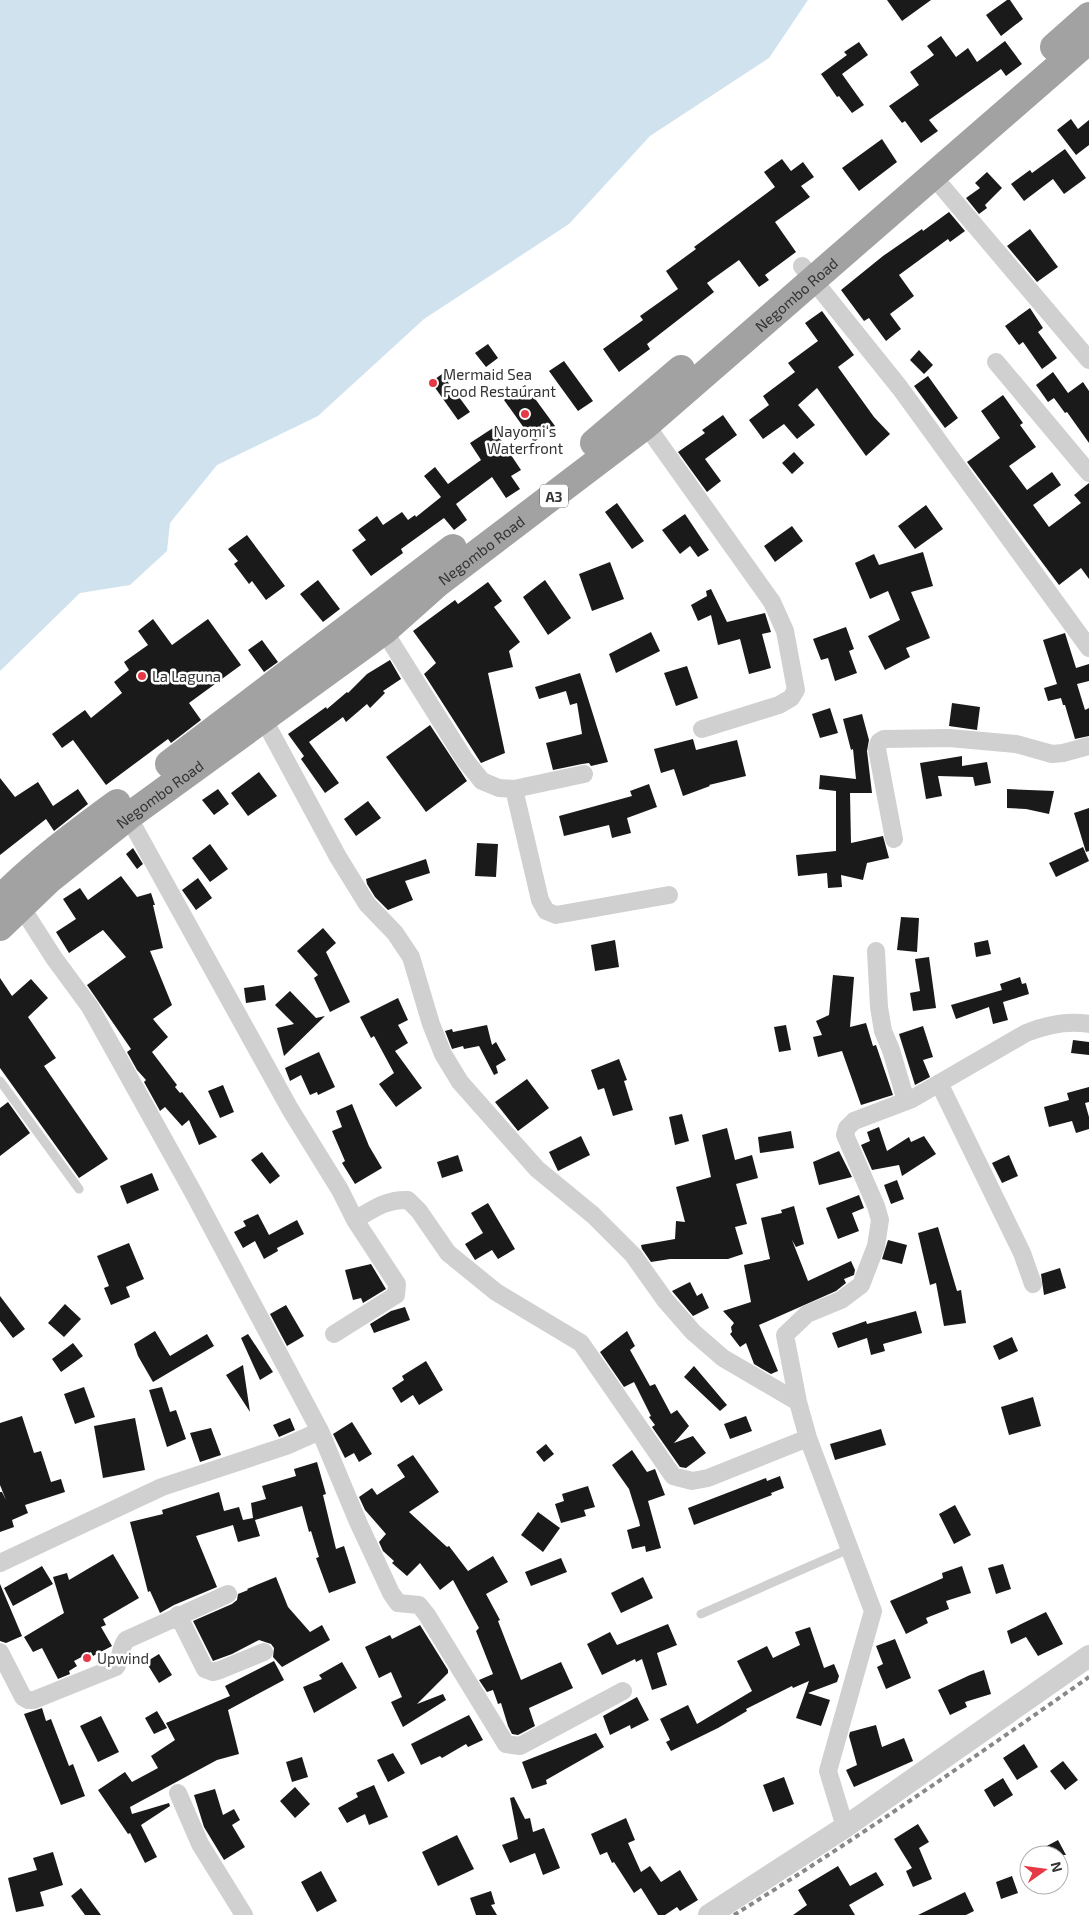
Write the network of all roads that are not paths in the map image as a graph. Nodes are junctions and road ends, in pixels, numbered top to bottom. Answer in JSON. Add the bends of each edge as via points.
{"nodes":[{"id":1,"x":1089,"y":16,"type":"edge"},
{"id":2,"x":1089,"y":40,"type":"edge"},
{"id":3,"x":934,"y":176,"type":"junction"},
{"id":4,"x":808,"y":273,"type":"junction"},
{"id":5,"x":1089,"y":360,"type":"edge"},
{"id":6,"x":996,"y":362,"type":"dead end"},
{"id":7,"x":646,"y":425,"type":"junction"},
{"id":8,"x":1089,"y":473,"type":"edge"},
{"id":9,"x":384,"y":631,"type":"junction"},
{"id":10,"x":1089,"y":648,"type":"edge"},
{"id":11,"x":257,"y":710,"type":"junction"},
{"id":12,"x":702,"y":729,"type":"dead end"},
{"id":13,"x":1089,"y":746,"type":"edge"},
{"id":14,"x":584,"y":774,"type":"dead end"},
{"id":15,"x":514,"y":789,"type":"junction"},
{"id":16,"x":124,"y":809,"type":"junction"},
{"id":17,"x":894,"y":839,"type":"dead end"},
{"id":18,"x":669,"y":895,"type":"dead end"},
{"id":19,"x":11,"y":903,"type":"edge"},
{"id":20,"x":0,"y":927,"type":"edge"},
{"id":21,"x":876,"y":951,"type":"dead end"},
{"id":22,"x":1089,"y":1024,"type":"edge"},
{"id":23,"x":0,"y":1081,"type":"edge"},
{"id":24,"x":939,"y":1083,"type":"junction"},
{"id":25,"x":906,"y":1101,"type":"junction"},
{"id":26,"x":79,"y":1189,"type":"dead end"},
{"id":27,"x":356,"y":1220,"type":"junction"},
{"id":28,"x":1033,"y":1284,"type":"dead end"},
{"id":29,"x":334,"y":1334,"type":"dead end"},
{"id":30,"x":798,"y":1402,"type":"junction"},
{"id":31,"x":320,"y":1431,"type":"junction"},
{"id":32,"x":808,"y":1438,"type":"junction"},
{"id":33,"x":849,"y":1548,"type":"junction"},
{"id":34,"x":0,"y":1563,"type":"edge"},
{"id":35,"x":228,"y":1594,"type":"dead end"},
{"id":36,"x":701,"y":1614,"type":"dead end"},
{"id":37,"x":178,"y":1615,"type":"junction"},
{"id":38,"x":0,"y":1652,"type":"edge"},
{"id":39,"x":264,"y":1652,"type":"dead end"},
{"id":40,"x":1089,"y":1656,"type":"edge"},
{"id":41,"x":623,"y":1691,"type":"dead end"},
{"id":42,"x":178,"y":1792,"type":"dead end"},
{"id":43,"x":845,"y":1827,"type":"junction"},
{"id":44,"x":244,"y":1915,"type":"edge"},
{"id":45,"x":709,"y":1915,"type":"edge"}],
"edges":[{"from":1,"to":4,"type":"highway","name":"Negombo Road","number":"A3"},
{"from":2,"to":3,"type":"highway","name":"Negombo Road","number":"A3"},
{"from":3,"to":4,"type":"highway","name":"Negombo Road","number":"A3"},
{"from":3,"to":5,"type":"street"},
{"from":4,"to":7,"type":"highway","name":"Negombo Road","number":"A3"},
{"from":4,"to":10,"type":"street","via":[[900,388]]},
{"from":4,"to":11,"type":"highway","name":"Negombo Road","number":"A3","via":[[597,440],[509,505]]},
{"from":6,"to":8,"type":"street"},
{"from":7,"to":9,"type":"highway","name":"Negombo Road","number":"A3","via":[[438,583]]},
{"from":7,"to":12,"type":"street","via":[[772,602],[785,631],[796,690],[791,698],[779,705]]},
{"from":9,"to":11,"type":"highway","name":"Negombo Road","number":"A3"},
{"from":9,"to":15,"type":"street","via":[[465,760],[482,781],[499,788]]},
{"from":11,"to":16,"type":"highway","name":"Negombo Road","number":"A3"},
{"from":11,"to":30,"type":"street","via":[[362,896],[411,957],[431,1024],[443,1054],[460,1082],[537,1169],[593,1215],[633,1254],[665,1300],[693,1332],[723,1358]]},
{"from":13,"to":17,"type":"street","via":[[1052,754],[1016,744],[948,738],[884,739],[877,749]]},
{"from":14,"to":15,"type":"street"},
{"from":15,"to":18,"type":"street","via":[[540,900],[546,910],[556,915]]},
{"from":16,"to":19,"type":"highway","name":"Negombo Road","number":"A3","via":[[50,879]]},
{"from":16,"to":27,"type":"street","via":[[290,1109]]},
{"from":19,"to":20,"type":"highway","name":"Negombo Road","number":"A3"},
{"from":19,"to":31,"type":"street","via":[[90,1007]]},
{"from":21,"to":25,"type":"street","via":[[883,1031]]},
{"from":22,"to":24,"type":"street","via":[[1077,1022],[1045,1026],[1026,1033]]},
{"from":23,"to":26,"type":"lane"},
{"from":24,"to":25,"type":"street"},
{"from":24,"to":28,"type":"street","via":[[1022,1253]]},
{"from":25,"to":30,"type":"street","via":[[854,1121],[847,1128],[845,1135],[880,1220],[876,1246],[861,1285],[841,1300],[807,1314],[785,1336]]},
{"from":27,"to":29,"type":"street","via":[[397,1284],[396,1295]]},
{"from":27,"to":32,"type":"street","via":[[395,1199],[408,1200],[448,1253],[496,1292],[581,1343],[674,1476],[692,1481],[708,1478]]},
{"from":30,"to":32,"type":"street"},
{"from":31,"to":34,"type":"street","via":[[286,1446],[162,1487]]},
{"from":31,"to":41,"type":"street","via":[[391,1593],[398,1603],[419,1605],[427,1615],[506,1744],[520,1746]]},
{"from":32,"to":33,"type":"street"},
{"from":33,"to":36,"type":"lane"},
{"from":33,"to":43,"type":"street","via":[[873,1612],[828,1771]]},
{"from":35,"to":37,"type":"street"},
{"from":37,"to":38,"type":"street","via":[[126,1640],[116,1667],[34,1700],[23,1697]]},
{"from":37,"to":39,"type":"street","via":[[205,1669],[212,1672],[220,1670]]},
{"from":40,"to":43,"type":"street"},
{"from":42,"to":44,"type":"street","via":[[200,1844]]},
{"from":43,"to":45,"type":"street"}]}
